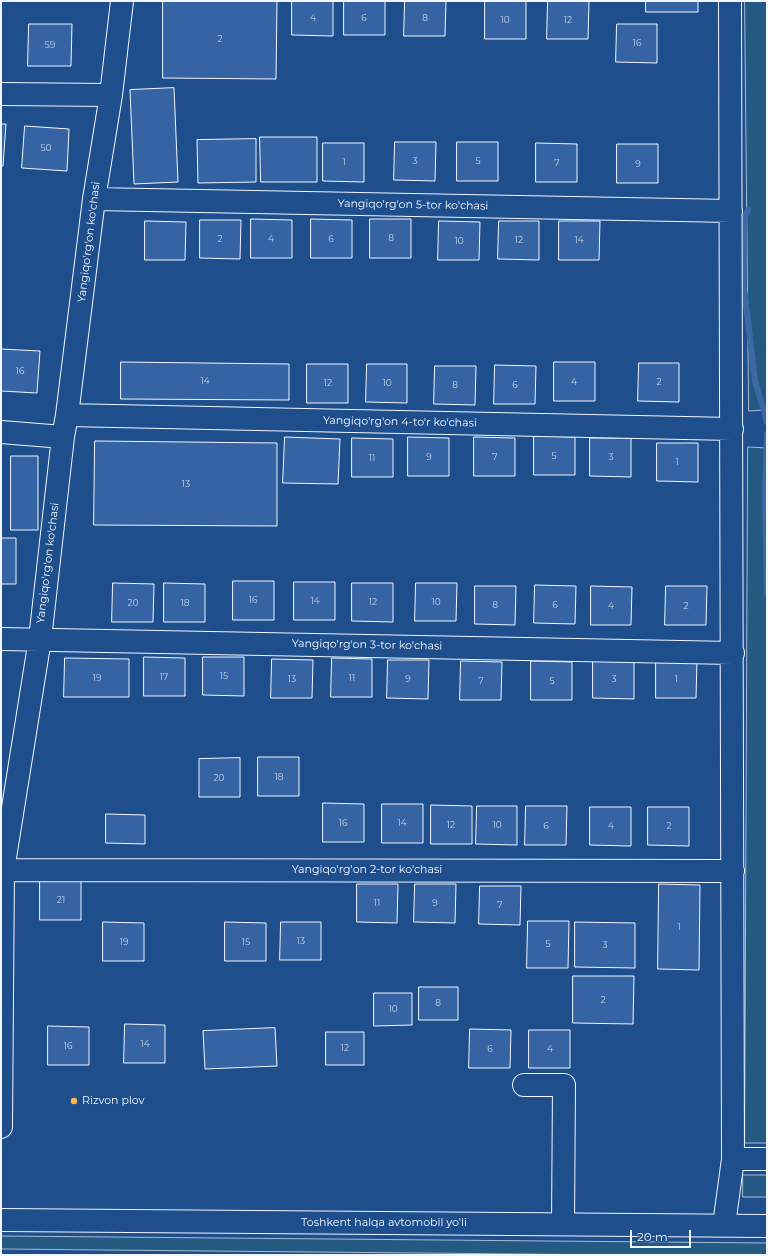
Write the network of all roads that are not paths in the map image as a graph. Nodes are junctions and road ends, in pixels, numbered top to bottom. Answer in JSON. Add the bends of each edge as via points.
{"nodes":[{"id":1,"x":122,"y":1,"type":"edge"},
{"id":2,"x":730,"y":1,"type":"edge"},
{"id":3,"x":1,"y":94,"type":"edge"},
{"id":4,"x":111,"y":95,"type":"junction"},
{"id":5,"x":94,"y":199,"type":"junction"},
{"id":6,"x":731,"y":211,"type":"junction"},
{"id":7,"x":67,"y":415,"type":"junction"},
{"id":8,"x":732,"y":429,"type":"junction"},
{"id":9,"x":1,"y":432,"type":"edge"},
{"id":10,"x":63,"y":437,"type":"junction"},
{"id":11,"x":1,"y":639,"type":"edge"},
{"id":12,"x":40,"y":639,"type":"junction"},
{"id":13,"x":733,"y":653,"type":"junction"},
{"id":14,"x":2,"y":870,"type":"edge"},
{"id":15,"x":733,"y":871,"type":"junction"},
{"id":16,"x":524,"y":1085,"type":"dead end"},
{"id":17,"x":1,"y":1127,"type":"edge"},
{"id":18,"x":733,"y":1159,"type":"junction"},
{"id":19,"x":767,"y":1159,"type":"edge"},
{"id":20,"x":1,"y":1220,"type":"edge"},
{"id":21,"x":562,"y":1224,"type":"junction"},
{"id":22,"x":724,"y":1225,"type":"junction"},
{"id":23,"x":767,"y":1226,"type":"edge"}],
"edges":[{"from":1,"to":4,"type":"main road","name":"Yangiqo'rg'on ko'chasi"},
{"from":2,"to":6,"type":"main road"},
{"from":3,"to":4,"type":"main road"},
{"from":4,"to":5,"type":"main road","name":"Yangiqo'rg'on ko'chasi"},
{"from":5,"to":6,"type":"main road","name":"Yangiqo'rg'on 5-tor ko'chasi"},
{"from":5,"to":7,"type":"main road","name":"Yangiqo'rg'on ko'chasi"},
{"from":6,"to":8,"type":"main road"},
{"from":7,"to":8,"type":"main road","name":"Yangiqo'rg'on 4-to'r ko'chasi"},
{"from":7,"to":10,"type":"main road","name":"Yangiqo'rg'on ko'chasi"},
{"from":8,"to":13,"type":"main road"},
{"from":9,"to":10,"type":"main road"},
{"from":10,"to":12,"type":"main road","name":"Yangiqo'rg'on ko'chasi"},
{"from":11,"to":12,"type":"main road","name":"Yangiqo'rg'on 3-tor ko'chasi"},
{"from":12,"to":13,"type":"main road","name":"Yangiqo'rg'on 3-tor ko'chasi"},
{"from":12,"to":14,"type":"main road","name":"Yangiqo'rg'on ko'chasi"},
{"from":13,"to":15,"type":"main road"},
{"from":14,"to":15,"type":"main road","name":"Yangiqo'rg'on 2-tor ko'chasi"},
{"from":14,"to":17,"type":"main road","name":"Yangiqo'rg'on ko'chasi"},
{"from":15,"to":18,"type":"main road"},
{"from":16,"to":21,"type":"main road","via":[[564,1085]]},
{"from":18,"to":19,"type":"main road"},
{"from":18,"to":22,"type":"main road"},
{"from":20,"to":21,"type":"main road","name":"Toshkent halqa avtomobil yo'li"},
{"from":21,"to":22,"type":"main road","name":"Toshkent halqa avtomobil yo'li"},
{"from":22,"to":23,"type":"main road","name":"Toshkent halqa avtomobil yo'li"}]}
